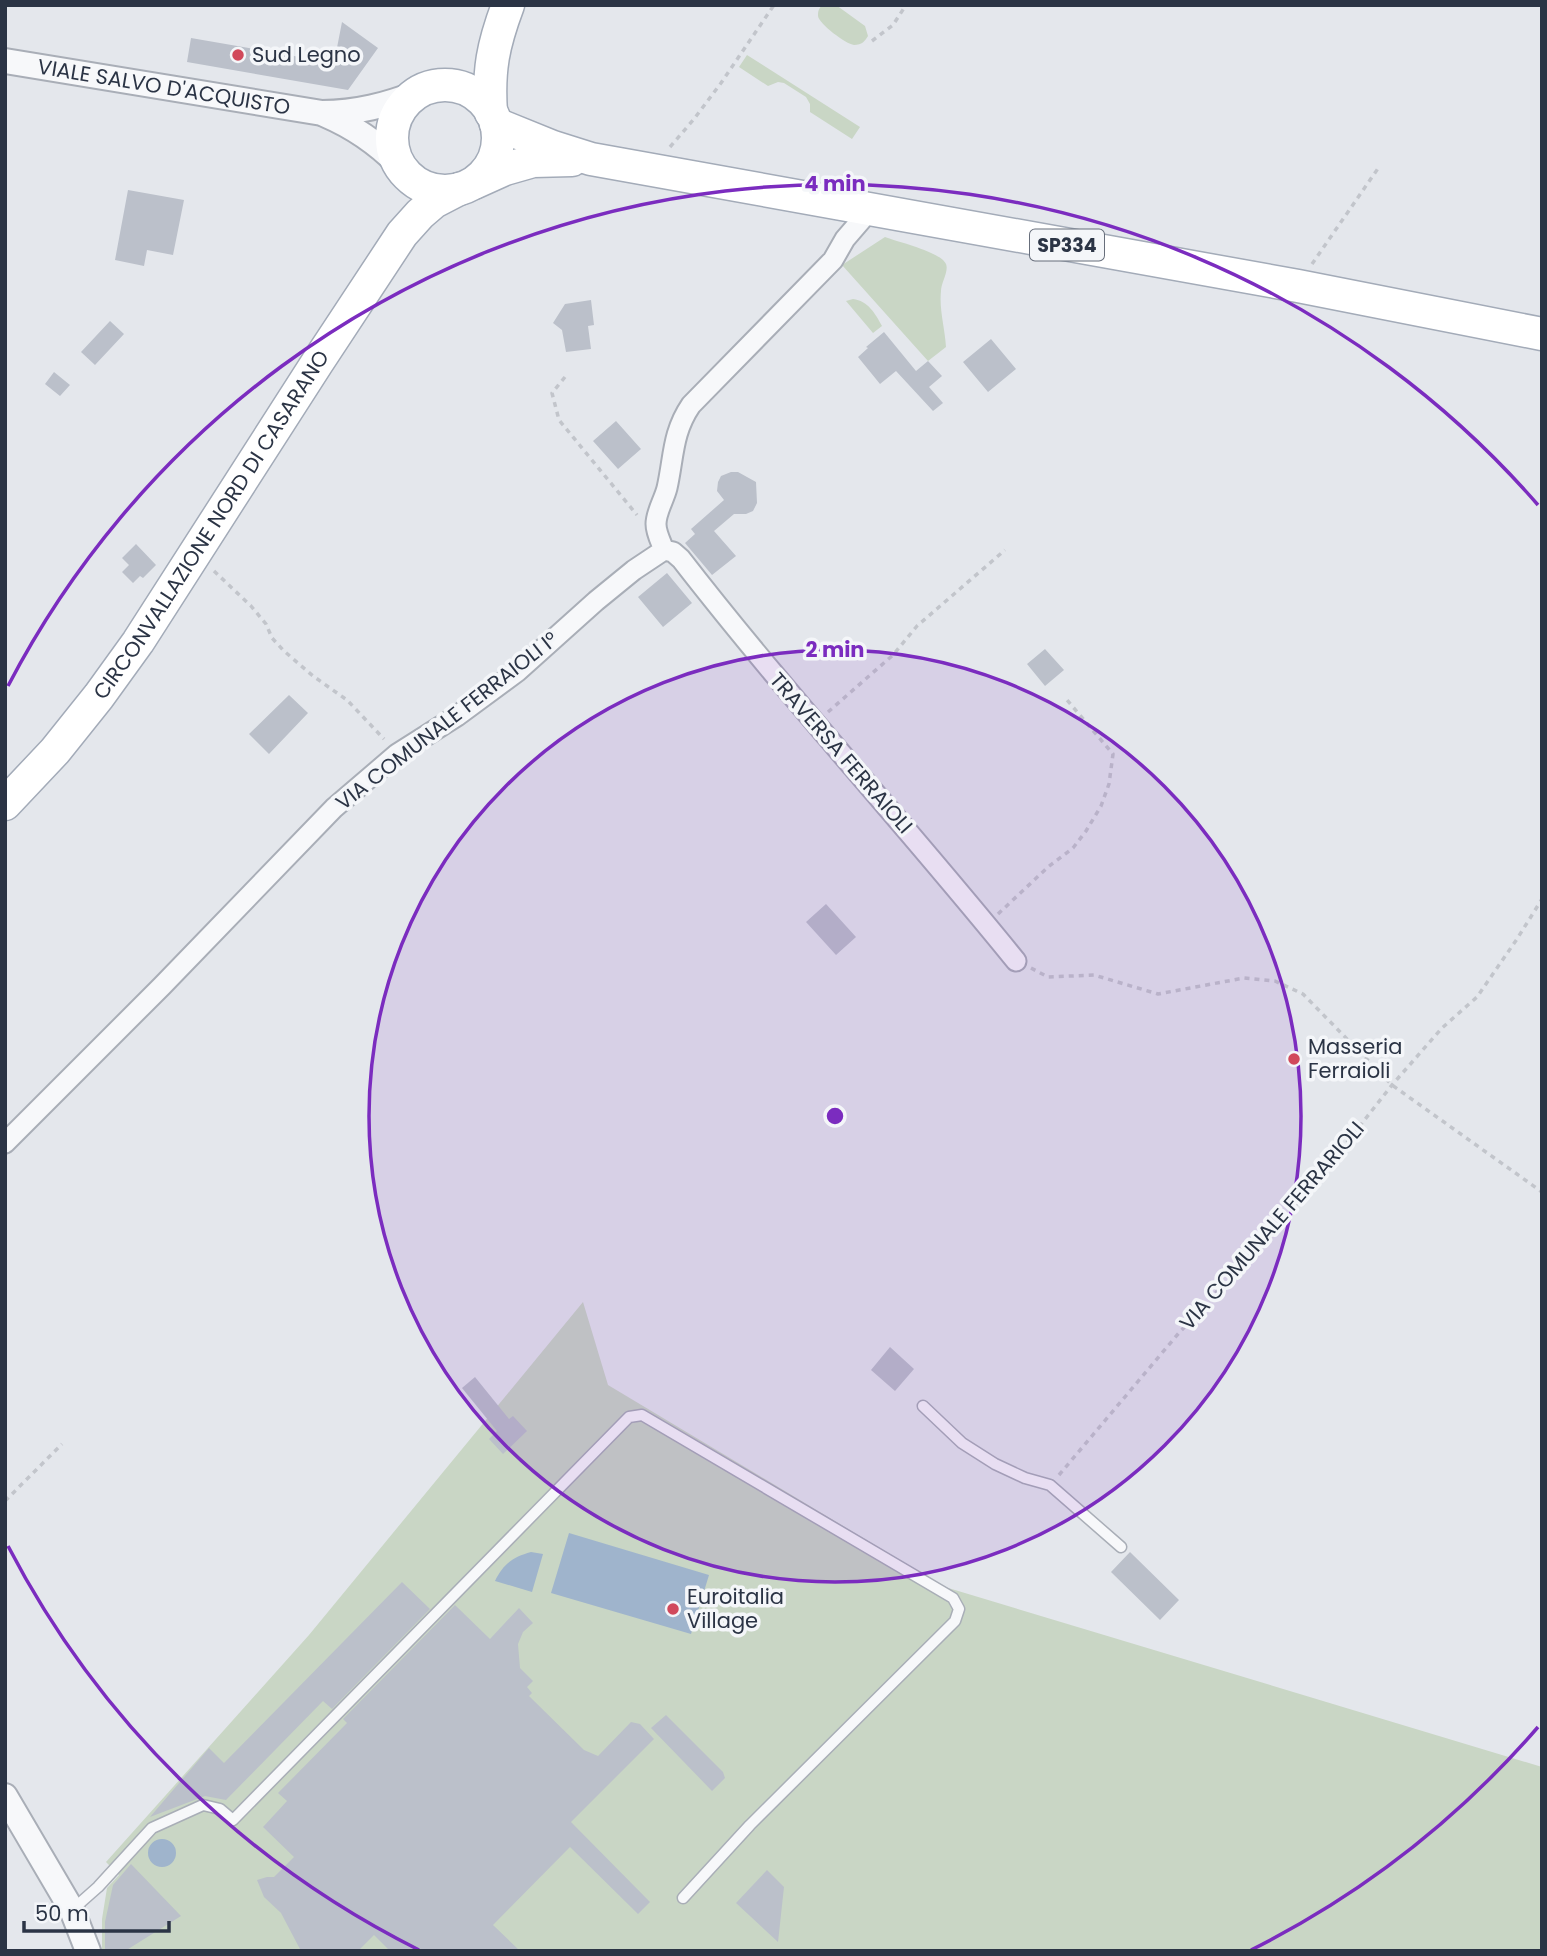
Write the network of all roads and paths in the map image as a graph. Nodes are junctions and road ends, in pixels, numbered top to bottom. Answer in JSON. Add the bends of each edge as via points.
{"nodes":[{"id":1,"x":508,"y":5,"type":"edge"},
{"id":2,"x":774,"y":5,"type":"edge"},
{"id":3,"x":906,"y":5,"type":"edge"},
{"id":4,"x":496,"y":37,"type":"junction"},
{"id":5,"x":872,"y":41,"type":"dead end"},
{"id":6,"x":5,"y":61,"type":"edge"},
{"id":7,"x":425,"y":90,"type":"junction"},
{"id":8,"x":323,"y":113,"type":"junction"},
{"id":9,"x":494,"y":118,"type":"junction"},
{"id":10,"x":591,"y":159,"type":"junction"},
{"id":11,"x":1379,"y":167,"type":"dead end"},
{"id":12,"x":402,"y":168,"type":"junction"},
{"id":13,"x":656,"y":170,"type":"junction"},
{"id":14,"x":465,"y":187,"type":"junction"},
{"id":15,"x":870,"y":209,"type":"junction"},
{"id":16,"x":402,"y":234,"type":"junction"},
{"id":17,"x":1297,"y":286,"type":"junction"},
{"id":18,"x":1542,"y":334,"type":"edge"},
{"id":19,"x":565,"y":377,"type":"dead end"},
{"id":20,"x":656,"y":529,"type":"junction"},
{"id":21,"x":664,"y":550,"type":"junction"},
{"id":22,"x":1005,"y":550,"type":"dead end"},
{"id":23,"x":213,"y":570,"type":"dead end"},
{"id":24,"x":1067,"y":700,"type":"dead end"},
{"id":25,"x":816,"y":723,"type":"junction"},
{"id":26,"x":397,"y":754,"type":"junction"},
{"id":27,"x":5,"y":804,"type":"edge"},
{"id":28,"x":1542,"y":899,"type":"edge"},
{"id":29,"x":987,"y":925,"type":"junction"},
{"id":30,"x":1016,"y":961,"type":"joint"},
{"id":31,"x":1392,"y":1085,"type":"junction"},
{"id":32,"x":5,"y":1143,"type":"edge"},
{"id":33,"x":1542,"y":1192,"type":"edge"},
{"id":34,"x":923,"y":1406,"type":"dead end"},
{"id":35,"x":62,"y":1444,"type":"dead end"},
{"id":36,"x":1051,"y":1485,"type":"junction"},
{"id":37,"x":5,"y":1501,"type":"edge"},
{"id":38,"x":1121,"y":1547,"type":"dead end"},
{"id":39,"x":5,"y":1796,"type":"edge"},
{"id":40,"x":683,"y":1898,"type":"dead end"},
{"id":41,"x":72,"y":1910,"type":"junction"},
{"id":42,"x":88,"y":1951,"type":"edge"}],
"edges":[{"from":1,"to":4,"type":"main road"},
{"from":2,"to":13,"type":"path"},
{"from":3,"to":5,"type":"path","via":[[893,25]]},
{"from":4,"to":7,"type":"main road","via":[[457,73]]},
{"from":4,"to":9,"type":"main road","via":[[490,88]]},
{"from":6,"to":8,"type":"street","name":"VIALE SALVO D'ACQUISTO"},
{"from":7,"to":8,"type":"street","name":"VIALE SALVO D'ACQUISTO","via":[[370,109]]},
{"from":7,"to":9,"type":"main road","via":[[445,85],[466,90],[483,102]]},
{"from":7,"to":12,"type":"main road","via":[[408,101],[394,124],[394,151]]},
{"from":8,"to":12,"type":"street","name":"VIALE SALVO D'ACQUISTO","via":[[364,135]]},
{"from":9,"to":10,"type":"main road","via":[[553,147]]},
{"from":9,"to":14,"type":"main road","via":[[498,144],[491,163]]},
{"from":10,"to":13,"type":"main road","number":"SP334"},
{"from":10,"to":14,"type":"main road","via":[[533,161]]},
{"from":11,"to":17,"type":"path"},
{"from":12,"to":14,"type":"main road","via":[[414,181],[436,190]]},
{"from":12,"to":16,"type":"main road","via":[[412,201]]},
{"from":13,"to":15,"type":"main road","number":"SP334"},
{"from":14,"to":16,"type":"main road","via":[[434,202]]},
{"from":15,"to":17,"type":"main road","number":"SP334"},
{"from":15,"to":20,"type":"street","via":[[833,260],[691,405],[677,431]]},
{"from":16,"to":27,"type":"main road","name":"CIRCONVALLAZIONE NORD DI CASARANO","via":[[138,642],[55,751]]},
{"from":17,"to":18,"type":"main road","number":"SP334"},
{"from":19,"to":20,"type":"path","via":[[552,393],[559,420],[636,514]]},
{"from":20,"to":21,"type":"street"},
{"from":21,"to":25,"type":"street","name":"TRAVERSA FERRAIOLI","via":[[681,559]]},
{"from":21,"to":26,"type":"street","name":"VIA COMUNALE FERRAIOLI I°","via":[[596,601],[518,671]]},
{"from":22,"to":25,"type":"path","via":[[916,626],[893,655]]},
{"from":23,"to":26,"type":"path","via":[[251,606],[284,651],[347,700]]},
{"from":24,"to":29,"type":"path","via":[[1113,754],[1109,784],[1101,806],[1073,848]]},
{"from":25,"to":29,"type":"street","name":"TRAVERSA FERRAIOLI"},
{"from":26,"to":32,"type":"street","name":"VIA COMUNALE FERRAIOLI I°","via":[[334,808]]},
{"from":28,"to":31,"type":"path","name":"VIA COMUNALE FERRARIOLI","via":[[1477,997],[1441,1028]]},
{"from":29,"to":30,"type":"street","name":"TRAVERSA FERRAIOLI"},
{"from":30,"to":31,"type":"path","via":[[1048,977],[1094,975],[1158,994],[1244,978],[1275,981],[1303,994]]},
{"from":31,"to":33,"type":"path"},
{"from":31,"to":36,"type":"path","name":"VIA COMUNALE FERRARIOLI","via":[[1307,1194],[1178,1334]]},
{"from":34,"to":36,"type":"lane","via":[[962,1443],[995,1464]]},
{"from":35,"to":37,"type":"path"},
{"from":36,"to":38,"type":"lane"},
{"from":39,"to":41,"type":"street"},
{"from":40,"to":41,"type":"lane","via":[[955,1621],[959,1609],[953,1598],[642,1415],[629,1418],[233,1819],[220,1809],[203,1805],[152,1828]]},
{"from":41,"to":42,"type":"street"}]}
